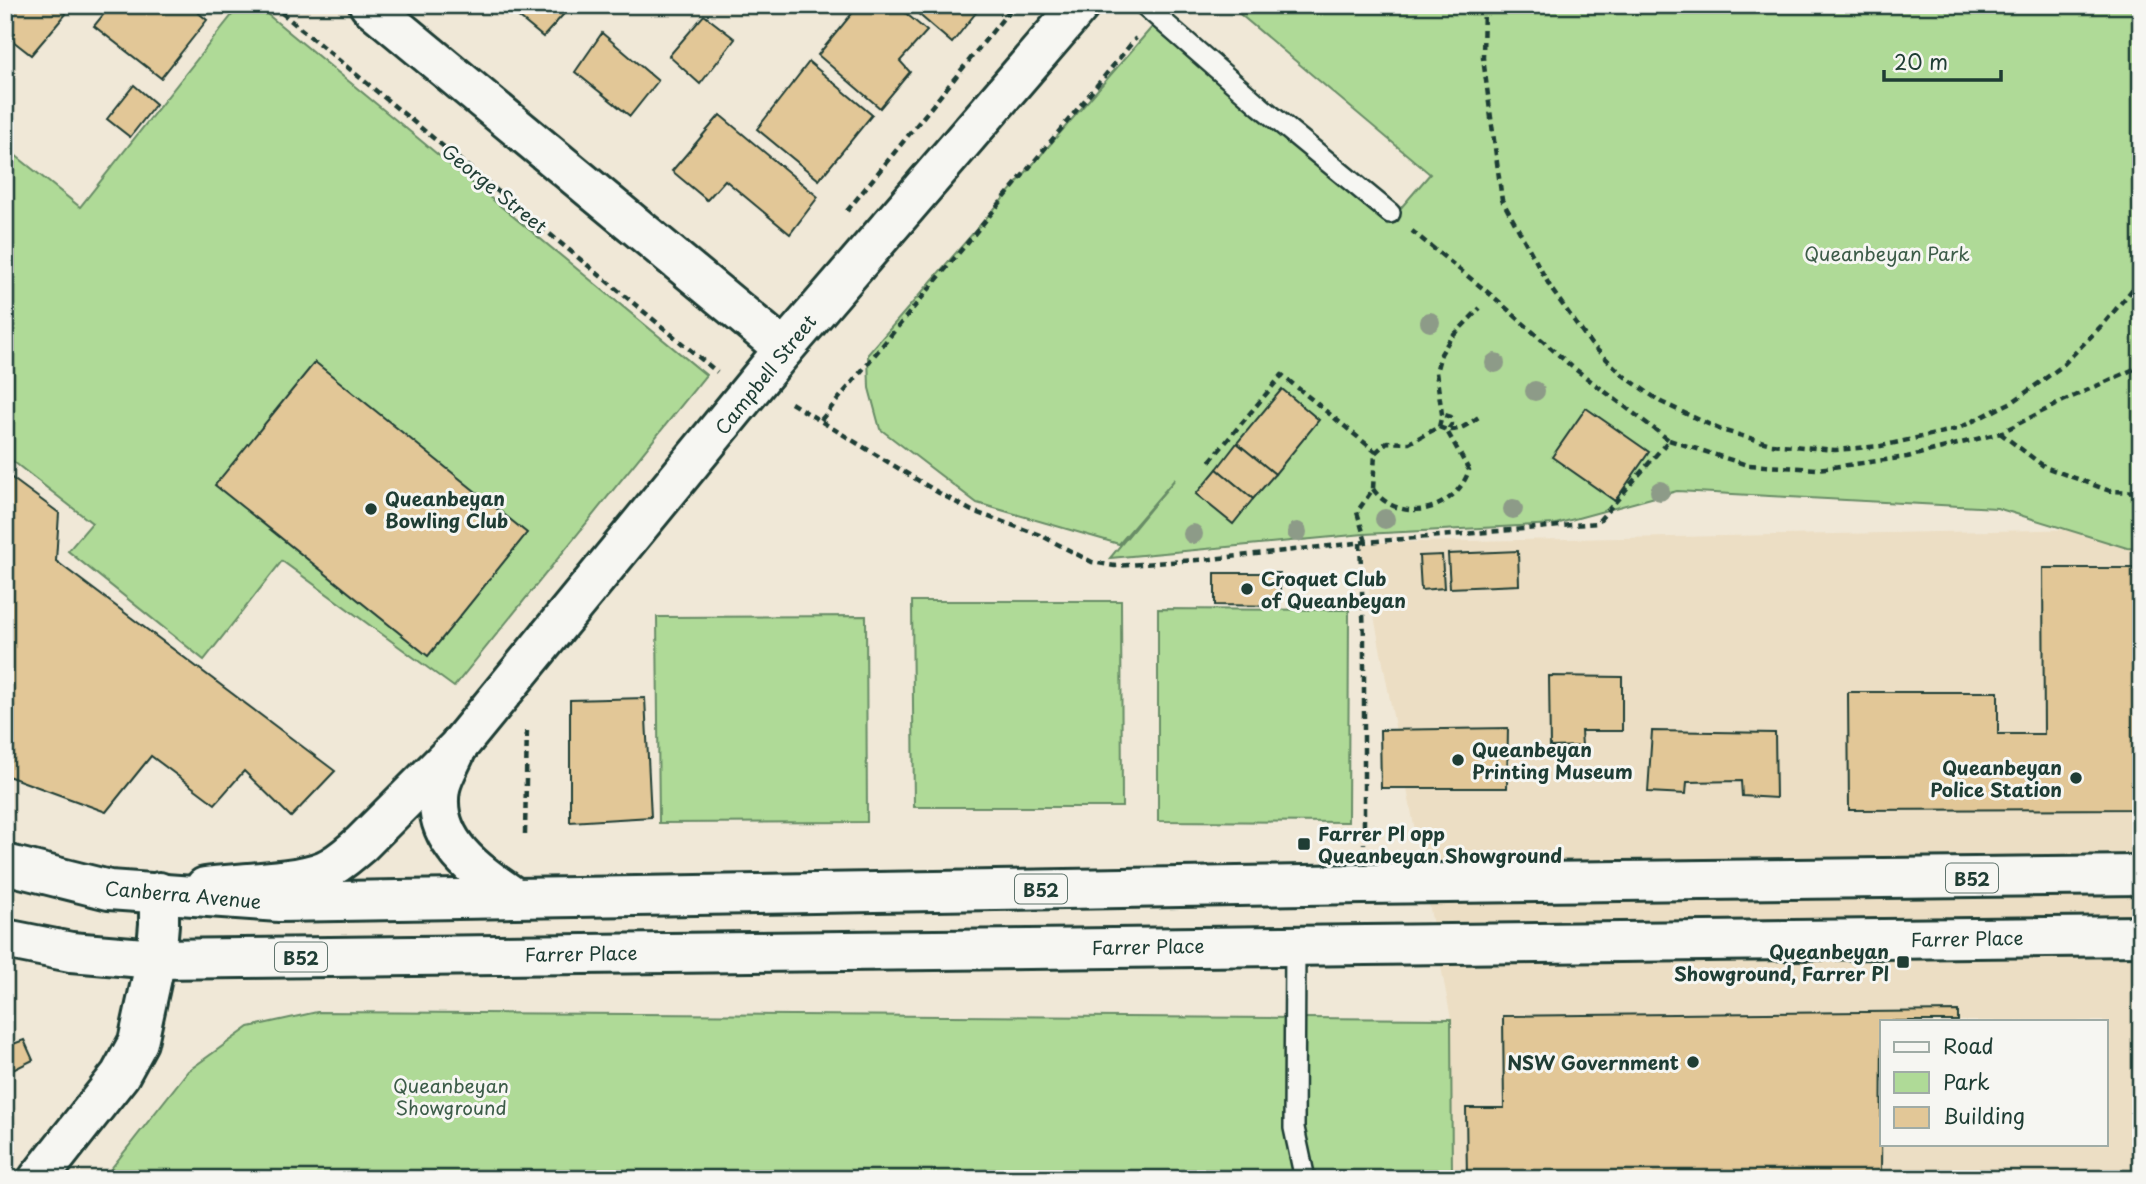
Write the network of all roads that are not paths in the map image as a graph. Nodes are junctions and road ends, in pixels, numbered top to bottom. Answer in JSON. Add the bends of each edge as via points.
{"nodes":[{"id":1,"x":369,"y":5,"type":"edge"},
{"id":2,"x":1080,"y":5,"type":"edge"},
{"id":3,"x":1150,"y":10,"type":"edge"},
{"id":4,"x":1390,"y":213,"type":"road end"},
{"id":5,"x":773,"y":363,"type":"junction"},
{"id":6,"x":457,"y":748,"type":"junction"},
{"id":7,"x":5,"y":864,"type":"edge"},
{"id":8,"x":2141,"y":875,"type":"edge"},
{"id":9,"x":1803,"y":880,"type":"junction"},
{"id":10,"x":159,"y":892,"type":"junction"},
{"id":11,"x":514,"y":897,"type":"junction"},
{"id":12,"x":2141,"y":936,"type":"edge"},
{"id":13,"x":5,"y":939,"type":"edge"},
{"id":14,"x":1804,"y":941,"type":"junction"},
{"id":15,"x":1295,"y":945,"type":"junction"},
{"id":16,"x":156,"y":959,"type":"junction"},
{"id":17,"x":38,"y":1179,"type":"edge"},
{"id":18,"x":1305,"y":1179,"type":"edge"}],
"edges":[{"from":1,"to":5,"type":"main road"},
{"from":2,"to":5,"type":"main road","name":"Campbell Street"},
{"from":3,"to":4,"type":"lane"},
{"from":5,"to":6,"type":"main road","name":"Campbell Street"},
{"from":6,"to":10,"type":"main road","name":"Campbell Street","via":[[361,844],[324,870]]},
{"from":6,"to":11,"type":"main road","name":"Campbell Street","via":[[440,788],[443,823],[451,844],[466,862]]},
{"from":7,"to":10,"type":"main road","name":"Canberra Avenue","number":"B52","via":[[108,890]]},
{"from":8,"to":9,"type":"main road","number":"B52"},
{"from":9,"to":11,"type":"main road","number":"B52"},
{"from":9,"to":14,"type":"main road"},
{"from":10,"to":11,"type":"main road","name":"Canberra Avenue","number":"B52","via":[[279,902]]},
{"from":10,"to":16,"type":"main road"},
{"from":12,"to":14,"type":"main road","name":"Farrer Place","number":"B52"},
{"from":13,"to":16,"type":"main road","number":"B52","via":[[71,952]]},
{"from":14,"to":15,"type":"main road","name":"Farrer Place","number":"B52"},
{"from":15,"to":16,"type":"main road","name":"Farrer Place","number":"B52"},
{"from":15,"to":18,"type":"lane","via":[[1294,1128]]},
{"from":16,"to":17,"type":"main road","via":[[138,1042],[120,1075]]}]}
